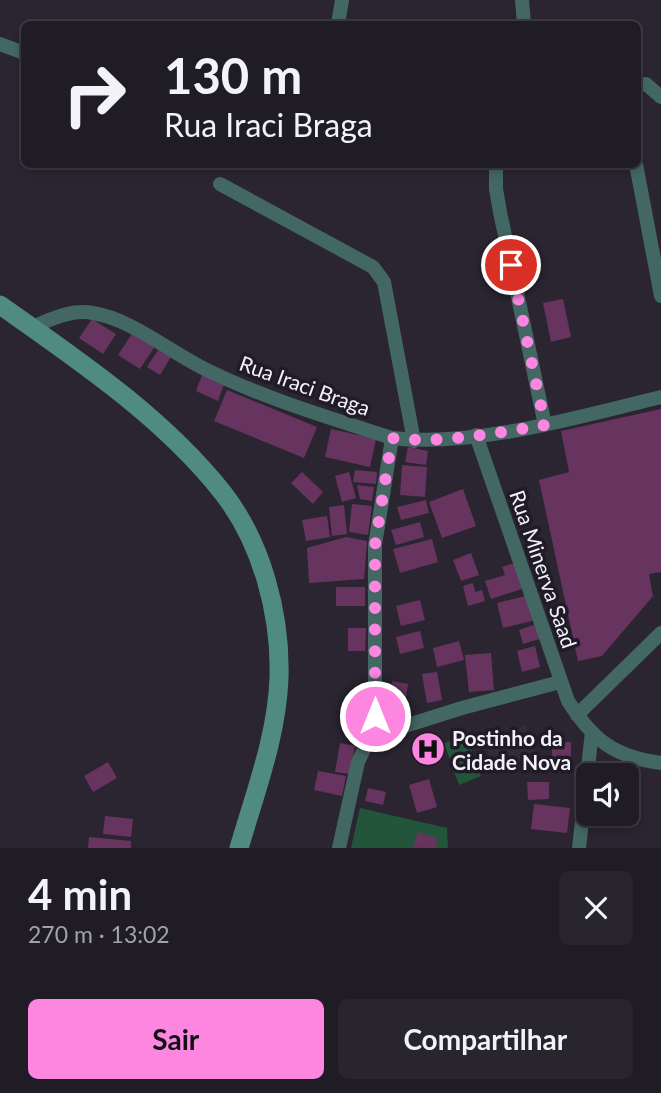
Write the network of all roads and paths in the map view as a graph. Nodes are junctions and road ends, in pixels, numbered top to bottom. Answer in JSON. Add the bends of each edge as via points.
{"nodes":[{"id":1,"x":342,"y":0,"type":"edge"},
{"id":2,"x":522,"y":0,"type":"edge"},
{"id":3,"x":338,"y":21,"type":"edge"},
{"id":4,"x":524,"y":21,"type":"edge"},
{"id":5,"x":0,"y":44,"type":"edge"},
{"id":6,"x":21,"y":52,"type":"edge"},
{"id":7,"x":641,"y":85,"type":"edge"},
{"id":8,"x":661,"y":97,"type":"edge"},
{"id":9,"x":496,"y":168,"type":"edge"},
{"id":10,"x":637,"y":168,"type":"edge"},
{"id":11,"x":220,"y":184,"type":"dead end"},
{"id":12,"x":661,"y":296,"type":"edge"},
{"id":13,"x":0,"y":305,"type":"edge"},
{"id":14,"x":32,"y":327,"type":"junction"},
{"id":15,"x":661,"y":397,"type":"edge"},
{"id":16,"x":545,"y":425,"type":"junction"},
{"id":17,"x":476,"y":435,"type":"junction"},
{"id":18,"x":392,"y":438,"type":"junction"},
{"id":19,"x":414,"y":441,"type":"junction"},
{"id":20,"x":661,"y":633,"type":"edge"},
{"id":21,"x":560,"y":682,"type":"junction"},
{"id":22,"x":577,"y":715,"type":"junction"},
{"id":23,"x":592,"y":732,"type":"junction"},
{"id":24,"x":370,"y":737,"type":"junction"},
{"id":25,"x":661,"y":763,"type":"edge"},
{"id":26,"x":239,"y":848,"type":"edge"},
{"id":27,"x":339,"y":848,"type":"edge"},
{"id":28,"x":579,"y":848,"type":"edge"}],
"edges":[{"from":1,"to":3,"type":"street"},
{"from":2,"to":4,"type":"street"},
{"from":5,"to":6,"type":"street"},
{"from":7,"to":8,"type":"street"},
{"from":9,"to":16,"type":"street","via":[[500,212]]},
{"from":10,"to":12,"type":"street"},
{"from":11,"to":19,"type":"street","via":[[373,267],[384,282]]},
{"from":13,"to":14,"type":"main road"},
{"from":14,"to":18,"type":"street","name":"Rua Iraci Braga","via":[[74,312],[111,318],[241,386]]},
{"from":14,"to":26,"type":"main road","via":[[121,394],[197,463],[246,530],[261,565],[278,639],[279,678],[268,748]]},
{"from":15,"to":16,"type":"street","name":"Rua Iraci Braga"},
{"from":16,"to":17,"type":"street","name":"Rua Iraci Braga"},
{"from":17,"to":19,"type":"street","name":"Rua Iraci Braga"},
{"from":17,"to":21,"type":"street","name":"Rua Minerva Saad"},
{"from":18,"to":19,"type":"street","name":"Rua Iraci Braga"},
{"from":18,"to":24,"type":"street","via":[[375,545],[375,716]]},
{"from":20,"to":22,"type":"street"},
{"from":21,"to":22,"type":"street","name":"Rua Minerva Saad"},
{"from":21,"to":24,"type":"street"},
{"from":22,"to":23,"type":"street","name":"Rua Minerva Saad"},
{"from":23,"to":25,"type":"street","name":"Rua Minerva Saad","via":[[613,750]]},
{"from":23,"to":28,"type":"street"},
{"from":24,"to":27,"type":"street","via":[[358,762]]}]}
